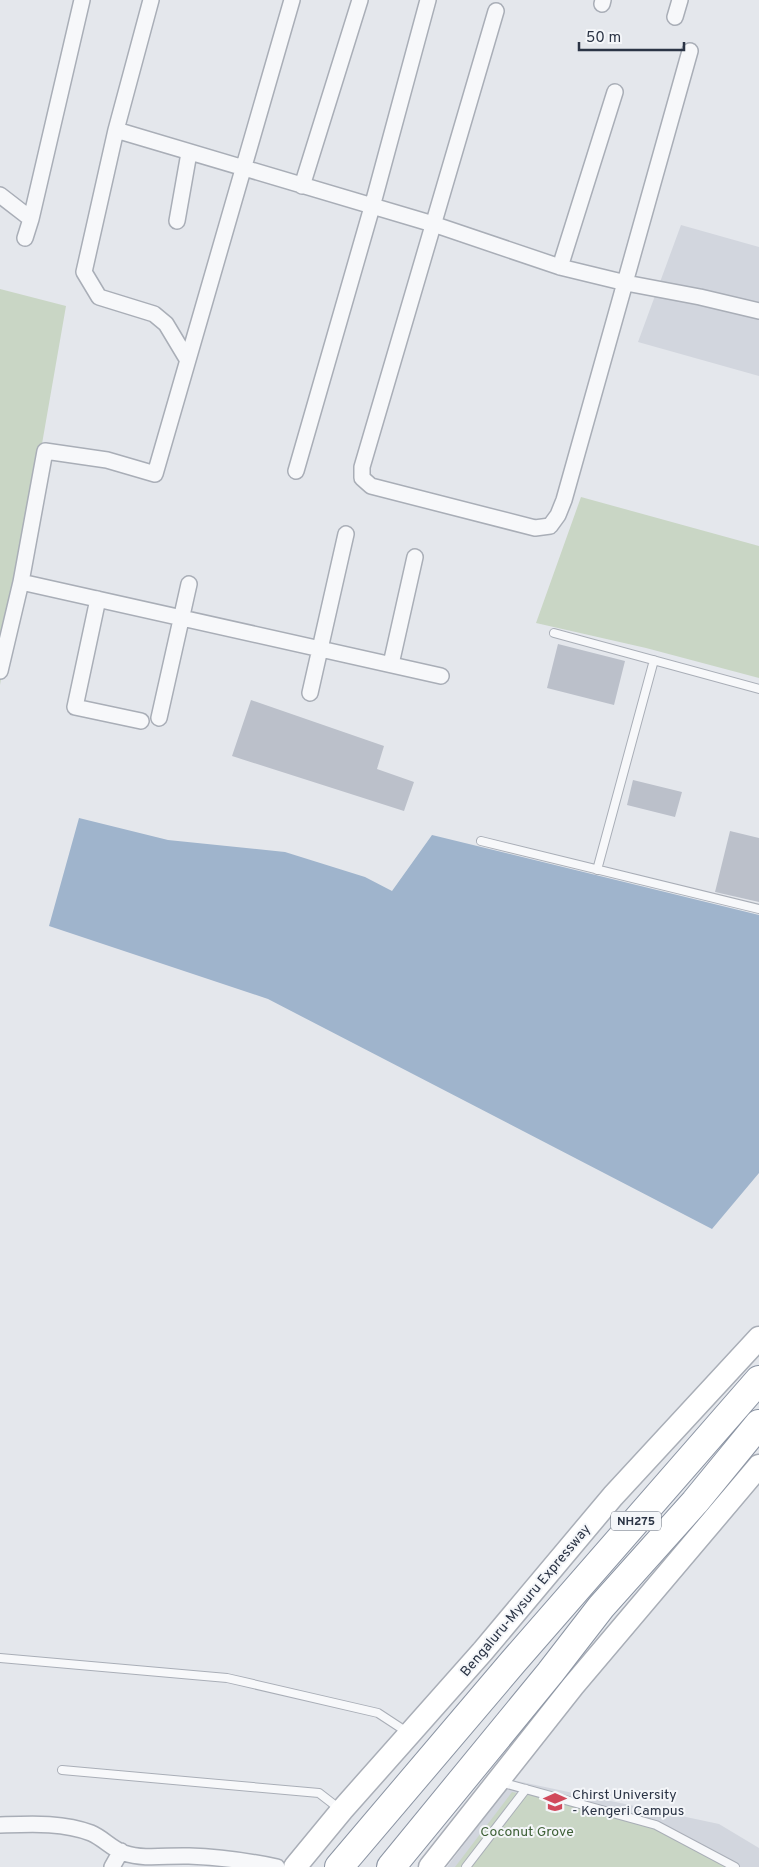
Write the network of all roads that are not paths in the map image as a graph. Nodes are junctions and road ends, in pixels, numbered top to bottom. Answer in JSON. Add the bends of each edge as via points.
{"nodes":[{"id":1,"x":82,"y":0,"type":"edge"},
{"id":2,"x":151,"y":0,"type":"edge"},
{"id":3,"x":292,"y":0,"type":"edge"},
{"id":4,"x":360,"y":0,"type":"edge"},
{"id":5,"x":428,"y":0,"type":"edge"},
{"id":6,"x":680,"y":0,"type":"edge"},
{"id":7,"x":496,"y":11,"type":"dead end"},
{"id":8,"x":675,"y":17,"type":"dead end"},
{"id":9,"x":690,"y":51,"type":"dead end"},
{"id":10,"x":614,"y":92,"type":"dead end"},
{"id":11,"x":116,"y":130,"type":"junction"},
{"id":12,"x":190,"y":153,"type":"junction"},
{"id":13,"x":243,"y":167,"type":"junction"},
{"id":14,"x":302,"y":186,"type":"junction"},
{"id":15,"x":0,"y":195,"type":"edge"},
{"id":16,"x":372,"y":207,"type":"junction"},
{"id":17,"x":31,"y":219,"type":"junction"},
{"id":18,"x":177,"y":221,"type":"dead end"},
{"id":19,"x":432,"y":224,"type":"junction"},
{"id":20,"x":25,"y":238,"type":"dead end"},
{"id":21,"x":560,"y":267,"type":"junction"},
{"id":22,"x":626,"y":283,"type":"junction"},
{"id":23,"x":759,"y":310,"type":"edge"},
{"id":24,"x":187,"y":359,"type":"junction"},
{"id":25,"x":296,"y":471,"type":"dead end"},
{"id":26,"x":346,"y":534,"type":"dead end"},
{"id":27,"x":415,"y":557,"type":"dead end"},
{"id":28,"x":21,"y":582,"type":"junction"},
{"id":29,"x":188,"y":584,"type":"dead end"},
{"id":30,"x":98,"y":599,"type":"junction"},
{"id":31,"x":181,"y":618,"type":"junction"},
{"id":32,"x":554,"y":633,"type":"dead end"},
{"id":33,"x":320,"y":649,"type":"junction"},
{"id":34,"x":654,"y":660,"type":"junction"},
{"id":35,"x":391,"y":664,"type":"junction"},
{"id":36,"x":0,"y":671,"type":"edge"},
{"id":37,"x":441,"y":676,"type":"dead end"},
{"id":38,"x":759,"y":689,"type":"edge"},
{"id":39,"x":310,"y":693,"type":"dead end"},
{"id":40,"x":159,"y":718,"type":"dead end"},
{"id":41,"x":141,"y":721,"type":"dead end"},
{"id":42,"x":481,"y":841,"type":"dead end"},
{"id":43,"x":598,"y":870,"type":"junction"},
{"id":44,"x":759,"y":909,"type":"edge"},
{"id":45,"x":759,"y":1338,"type":"edge"},
{"id":46,"x":759,"y":1380,"type":"edge"},
{"id":47,"x":759,"y":1424,"type":"edge"},
{"id":48,"x":759,"y":1466,"type":"edge"},
{"id":49,"x":0,"y":1658,"type":"edge"},
{"id":50,"x":409,"y":1733,"type":"junction"},
{"id":51,"x":62,"y":1770,"type":"dead end"},
{"id":52,"x":497,"y":1782,"type":"junction"},
{"id":53,"x":526,"y":1789,"type":"junction"},
{"id":54,"x":342,"y":1810,"type":"junction"},
{"id":55,"x":0,"y":1825,"type":"edge"},
{"id":56,"x":121,"y":1851,"type":"junction"},
{"id":57,"x":112,"y":1867,"type":"edge"},
{"id":58,"x":277,"y":1867,"type":"edge"},
{"id":59,"x":295,"y":1867,"type":"edge"},
{"id":60,"x":339,"y":1867,"type":"edge"},
{"id":61,"x":391,"y":1867,"type":"edge"},
{"id":62,"x":430,"y":1867,"type":"edge"},
{"id":63,"x":466,"y":1867,"type":"edge"},
{"id":64,"x":734,"y":1867,"type":"edge"}],
"edges":[{"from":1,"to":17,"type":"street"},
{"from":2,"to":11,"type":"street"},
{"from":3,"to":13,"type":"street"},
{"from":4,"to":14,"type":"street"},
{"from":5,"to":16,"type":"street"},
{"from":6,"to":8,"type":"street"},
{"from":7,"to":19,"type":"street"},
{"from":9,"to":22,"type":"street"},
{"from":10,"to":21,"type":"street"},
{"from":11,"to":12,"type":"street"},
{"from":11,"to":24,"type":"street","via":[[84,272],[100,297],[154,314],[166,324]]},
{"from":12,"to":13,"type":"street"},
{"from":12,"to":18,"type":"street"},
{"from":13,"to":14,"type":"street"},
{"from":13,"to":24,"type":"street"},
{"from":14,"to":16,"type":"street"},
{"from":15,"to":17,"type":"street"},
{"from":16,"to":19,"type":"street"},
{"from":16,"to":25,"type":"street"},
{"from":17,"to":20,"type":"street"},
{"from":19,"to":21,"type":"street"},
{"from":19,"to":22,"type":"street","via":[[362,467],[362,478],[371,486],[535,528],[550,526],[564,500]]},
{"from":21,"to":22,"type":"street"},
{"from":22,"to":23,"type":"street"},
{"from":24,"to":28,"type":"street","via":[[155,474],[108,460],[45,451]]},
{"from":26,"to":33,"type":"street"},
{"from":27,"to":35,"type":"street"},
{"from":28,"to":30,"type":"street"},
{"from":28,"to":36,"type":"street"},
{"from":29,"to":31,"type":"street"},
{"from":30,"to":31,"type":"street"},
{"from":30,"to":41,"type":"street","via":[[75,707]]},
{"from":31,"to":33,"type":"street"},
{"from":31,"to":40,"type":"street"},
{"from":32,"to":34,"type":"lane"},
{"from":33,"to":35,"type":"street"},
{"from":33,"to":39,"type":"street"},
{"from":34,"to":38,"type":"lane"},
{"from":34,"to":43,"type":"lane"},
{"from":35,"to":37,"type":"street"},
{"from":42,"to":43,"type":"lane"},
{"from":43,"to":44,"type":"lane"},
{"from":45,"to":50,"type":"street","name":"Bengaluru-Mysuru Expressway","number":"NH275","via":[[613,1496],[484,1651]]},
{"from":46,"to":60,"type":"highway","number":"NH275","via":[[512,1662]]},
{"from":47,"to":61,"type":"highway","number":"NH275","via":[[695,1502],[601,1607]]},
{"from":48,"to":52,"type":"street","via":[[573,1686]]},
{"from":49,"to":50,"type":"lane","via":[[227,1678],[378,1713]]},
{"from":50,"to":54,"type":"street","name":"Bengaluru-Mysuru Expressway","number":"NH275"},
{"from":51,"to":54,"type":"lane","via":[[319,1793]]},
{"from":52,"to":53,"type":"lane"},
{"from":52,"to":62,"type":"street"},
{"from":53,"to":63,"type":"lane"},
{"from":53,"to":64,"type":"lane","via":[[656,1825]]},
{"from":54,"to":59,"type":"street","name":"Bengaluru-Mysuru Expressway","number":"NH275"},
{"from":55,"to":56,"type":"street","via":[[42,1824],[68,1828],[91,1833]]},
{"from":56,"to":57,"type":"street"},
{"from":56,"to":58,"type":"street","via":[[150,1857],[234,1859]]}]}
